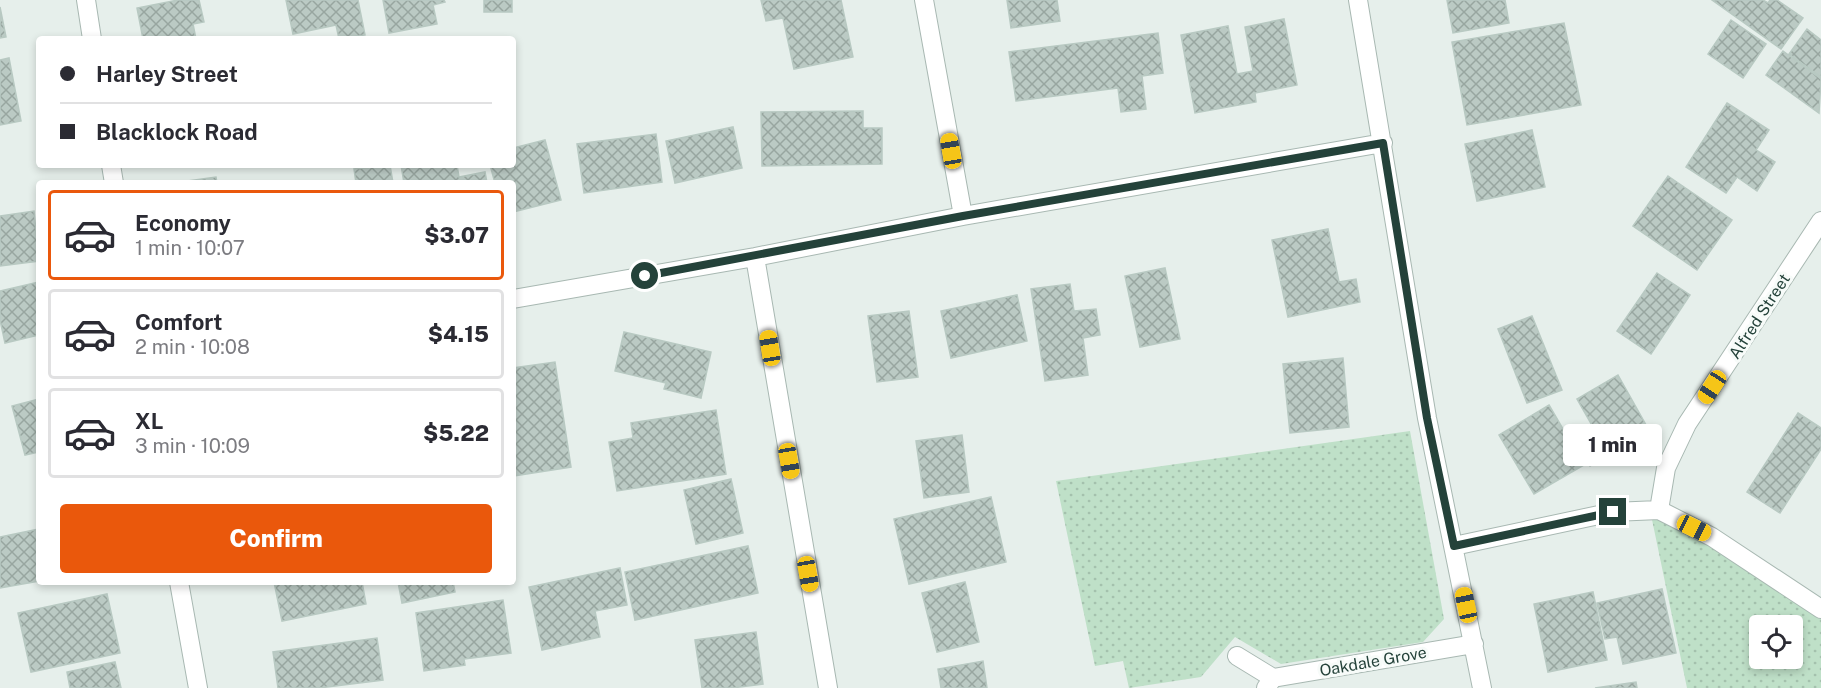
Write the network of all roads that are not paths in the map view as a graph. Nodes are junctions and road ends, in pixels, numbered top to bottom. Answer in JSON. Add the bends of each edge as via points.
{"nodes":[{"id":1,"x":86,"y":0,"type":"edge"},
{"id":2,"x":924,"y":0,"type":"edge"},
{"id":3,"x":1358,"y":0,"type":"edge"},
{"id":4,"x":92,"y":36,"type":"edge"},
{"id":5,"x":1383,"y":143,"type":"junction"},
{"id":6,"x":963,"y":216,"type":"junction"},
{"id":7,"x":1821,"y":221,"type":"edge"},
{"id":8,"x":755,"y":257,"type":"junction"},
{"id":9,"x":516,"y":298,"type":"edge"},
{"id":10,"x":1659,"y":510,"type":"junction"},
{"id":11,"x":1454,"y":546,"type":"junction"},
{"id":12,"x":180,"y":585,"type":"edge"},
{"id":13,"x":1821,"y":609,"type":"edge"},
{"id":14,"x":1474,"y":644,"type":"junction"},
{"id":15,"x":1237,"y":656,"type":"dead end"},
{"id":16,"x":1270,"y":683,"type":"edge"},
{"id":17,"x":198,"y":688,"type":"edge"},
{"id":18,"x":828,"y":688,"type":"edge"},
{"id":19,"x":1482,"y":688,"type":"edge"}],
"edges":[{"from":1,"to":4,"type":"street"},
{"from":2,"to":6,"type":"street"},
{"from":3,"to":5,"type":"street"},
{"from":5,"to":6,"type":"street"},
{"from":5,"to":11,"type":"street","via":[[1427,418]]},
{"from":6,"to":8,"type":"street"},
{"from":7,"to":10,"type":"street","name":"Alfred Street","via":[[1687,424],[1666,468]]},
{"from":8,"to":9,"type":"street"},
{"from":8,"to":18,"type":"street"},
{"from":10,"to":11,"type":"street","via":[[1613,512]]},
{"from":10,"to":13,"type":"street","via":[[1712,537]]},
{"from":11,"to":14,"type":"street"},
{"from":12,"to":17,"type":"street"},
{"from":14,"to":16,"type":"street","name":"Oakdale Grove"},
{"from":14,"to":19,"type":"street"},
{"from":15,"to":16,"type":"street","name":"Oakdale Grove"}]}
